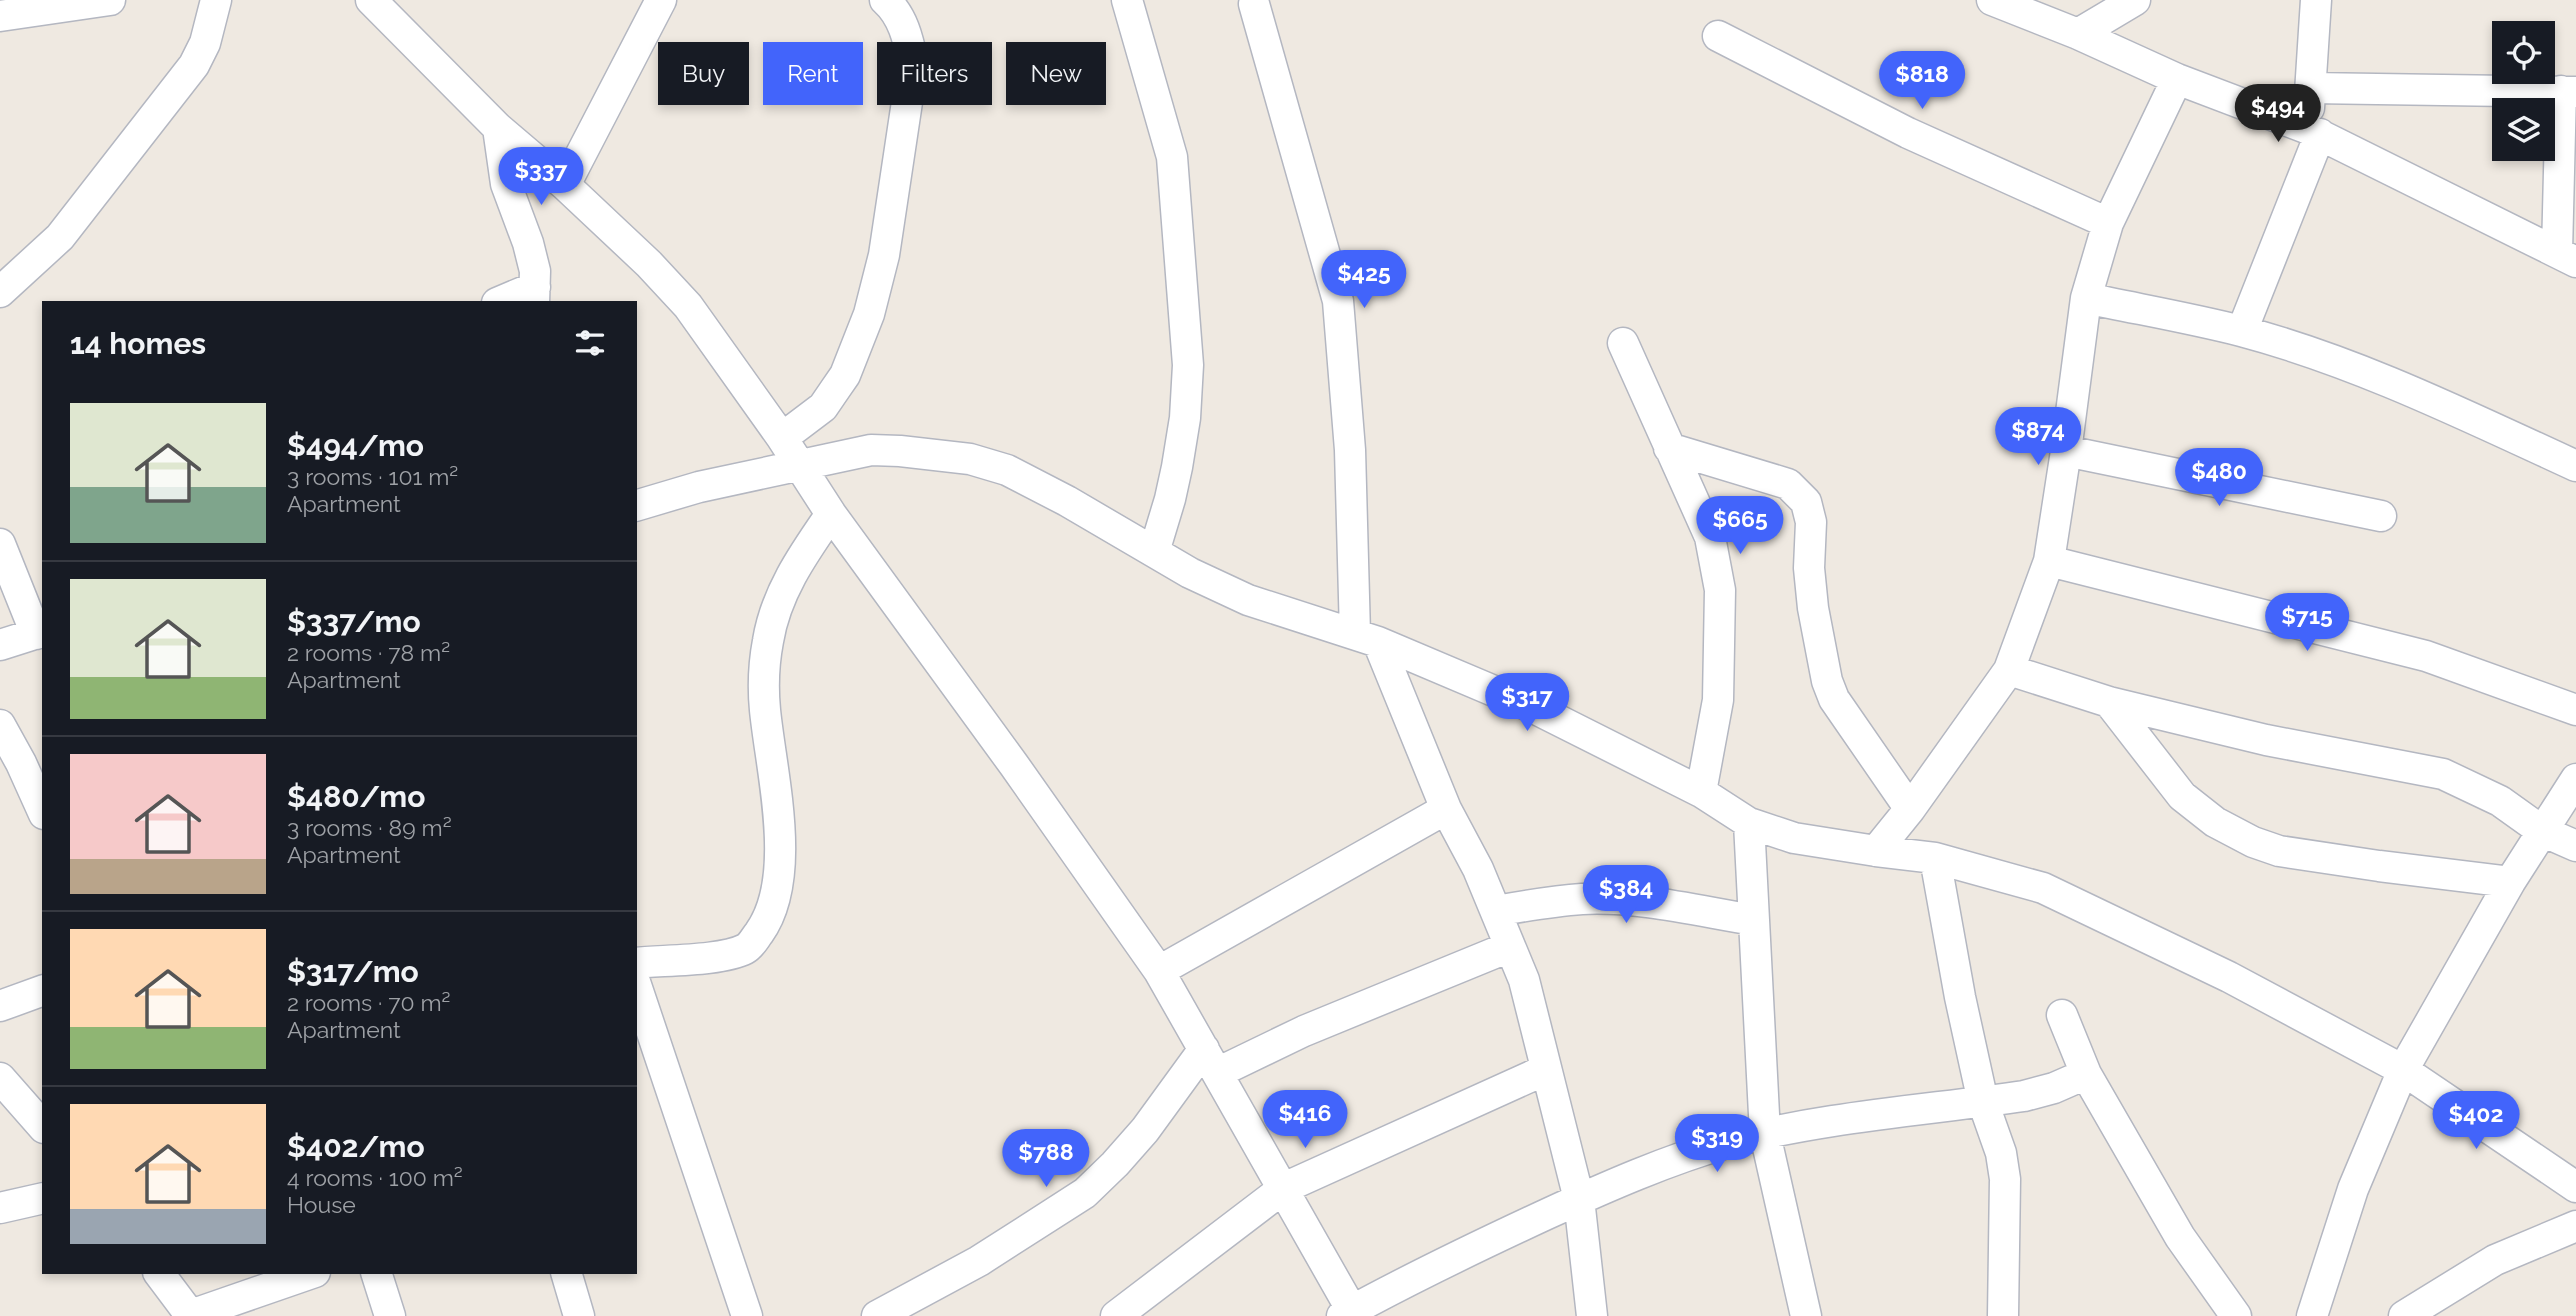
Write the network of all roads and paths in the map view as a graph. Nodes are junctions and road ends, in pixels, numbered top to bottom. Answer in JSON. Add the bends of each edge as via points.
{"nodes":[{"id":1,"x":110,"y":0,"type":"edge"},
{"id":2,"x":216,"y":0,"type":"edge"},
{"id":3,"x":371,"y":0,"type":"edge"},
{"id":4,"x":661,"y":0,"type":"edge"},
{"id":5,"x":885,"y":0,"type":"edge"},
{"id":6,"x":1126,"y":0,"type":"edge"},
{"id":7,"x":1992,"y":0,"type":"edge"},
{"id":8,"x":2135,"y":0,"type":"edge"},
{"id":9,"x":2316,"y":0,"type":"edge"},
{"id":10,"x":1254,"y":4,"type":"dead end"},
{"id":11,"x":0,"y":16,"type":"edge"},
{"id":12,"x":2078,"y":34,"type":"junction"},
{"id":13,"x":1718,"y":36,"type":"dead end"},
{"id":14,"x":2176,"y":79,"type":"junction"},
{"id":15,"x":2311,"y":88,"type":"junction"},
{"id":16,"x":2569,"y":91,"type":"edge"},
{"id":17,"x":498,"y":128,"type":"junction"},
{"id":18,"x":2313,"y":131,"type":"junction"},
{"id":19,"x":565,"y":185,"type":"junction"},
{"id":20,"x":2108,"y":223,"type":"junction"},
{"id":21,"x":2567,"y":257,"type":"edge"},
{"id":22,"x":0,"y":292,"type":"edge"},
{"id":23,"x":534,"y":295,"type":"edge"},
{"id":24,"x":2086,"y":298,"type":"junction"},
{"id":25,"x":506,"y":301,"type":"edge"},
{"id":26,"x":2242,"y":331,"type":"junction"},
{"id":27,"x":1623,"y":343,"type":"dead end"},
{"id":28,"x":782,"y":438,"type":"junction"},
{"id":29,"x":1669,"y":448,"type":"junction"},
{"id":30,"x":2066,"y":451,"type":"junction"},
{"id":31,"x":798,"y":465,"type":"junction"},
{"id":32,"x":2576,"y":466,"type":"edge"},
{"id":33,"x":637,"y":505,"type":"edge"},
{"id":34,"x":831,"y":514,"type":"junction"},
{"id":35,"x":2381,"y":516,"type":"dead end"},
{"id":36,"x":0,"y":544,"type":"edge"},
{"id":37,"x":1154,"y":552,"type":"junction"},
{"id":38,"x":2049,"y":561,"type":"junction"},
{"id":39,"x":40,"y":632,"type":"edge"},
{"id":40,"x":1366,"y":638,"type":"junction"},
{"id":41,"x":0,"y":645,"type":"edge"},
{"id":42,"x":2009,"y":670,"type":"junction"},
{"id":43,"x":2109,"y":702,"type":"junction"},
{"id":44,"x":2576,"y":709,"type":"edge"},
{"id":45,"x":0,"y":725,"type":"edge"},
{"id":46,"x":2576,"y":779,"type":"edge"},
{"id":47,"x":1701,"y":792,"type":"junction"},
{"id":48,"x":1446,"y":809,"type":"junction"},
{"id":49,"x":1910,"y":809,"type":"junction"},
{"id":50,"x":42,"y":810,"type":"edge"},
{"id":51,"x":1749,"y":823,"type":"junction"},
{"id":52,"x":2542,"y":831,"type":"junction"},
{"id":53,"x":2576,"y":846,"type":"edge"},
{"id":54,"x":1876,"y":852,"type":"junction"},
{"id":55,"x":1936,"y":858,"type":"junction"},
{"id":56,"x":2510,"y":882,"type":"junction"},
{"id":57,"x":1496,"y":912,"type":"junction"},
{"id":58,"x":1754,"y":920,"type":"junction"},
{"id":59,"x":1508,"y":947,"type":"junction"},
{"id":60,"x":637,"y":963,"type":"edge"},
{"id":61,"x":1159,"y":971,"type":"junction"},
{"id":62,"x":637,"y":988,"type":"edge"},
{"id":63,"x":42,"y":991,"type":"edge"},
{"id":64,"x":0,"y":1006,"type":"edge"},
{"id":65,"x":2062,"y":1015,"type":"dead end"},
{"id":66,"x":1210,"y":1061,"type":"junction"},
{"id":67,"x":1545,"y":1070,"type":"junction"},
{"id":68,"x":2403,"y":1070,"type":"junction"},
{"id":69,"x":2086,"y":1074,"type":"junction"},
{"id":70,"x":0,"y":1077,"type":"edge"},
{"id":71,"x":1983,"y":1102,"type":"junction"},
{"id":72,"x":42,"y":1126,"type":"edge"},
{"id":73,"x":1765,"y":1135,"type":"junction"},
{"id":74,"x":2576,"y":1187,"type":"edge"},
{"id":75,"x":1284,"y":1188,"type":"junction"},
{"id":76,"x":42,"y":1198,"type":"edge"},
{"id":77,"x":1579,"y":1199,"type":"junction"},
{"id":78,"x":0,"y":1208,"type":"edge"},
{"id":79,"x":2576,"y":1226,"type":"edge"},
{"id":80,"x":159,"y":1274,"type":"edge"},
{"id":81,"x":308,"y":1274,"type":"edge"},
{"id":82,"x":377,"y":1274,"type":"edge"},
{"id":83,"x":567,"y":1274,"type":"edge"},
{"id":84,"x":1350,"y":1314,"type":"edge"},
{"id":85,"x":190,"y":1316,"type":"edge"},
{"id":86,"x":390,"y":1316,"type":"edge"},
{"id":87,"x":579,"y":1316,"type":"edge"},
{"id":88,"x":747,"y":1316,"type":"edge"},
{"id":89,"x":877,"y":1316,"type":"edge"},
{"id":90,"x":1116,"y":1316,"type":"edge"},
{"id":91,"x":1592,"y":1316,"type":"edge"},
{"id":92,"x":1806,"y":1316,"type":"edge"},
{"id":93,"x":2003,"y":1316,"type":"edge"},
{"id":94,"x":2236,"y":1316,"type":"edge"},
{"id":95,"x":2312,"y":1316,"type":"edge"},
{"id":96,"x":2404,"y":1316,"type":"edge"}],
"edges":[{"from":1,"to":11,"type":"street"},
{"from":2,"to":22,"type":"street","via":[[194,65],[60,237]]},
{"from":3,"to":17,"type":"street"},
{"from":4,"to":19,"type":"street"},
{"from":5,"to":28,"type":"street","via":[[907,34],[913,62],[884,255],[869,314],[845,375],[823,407]]},
{"from":6,"to":37,"type":"street","via":[[1172,157],[1188,365],[1177,467]]},
{"from":7,"to":12,"type":"street"},
{"from":8,"to":12,"type":"street"},
{"from":9,"to":15,"type":"street"},
{"from":10,"to":40,"type":"street","via":[[1338,302]]},
{"from":12,"to":14,"type":"street"},
{"from":13,"to":20,"type":"street","via":[[1908,133]]},
{"from":14,"to":18,"type":"street"},
{"from":14,"to":20,"type":"street"},
{"from":15,"to":16,"type":"street"},
{"from":15,"to":18,"type":"street"},
{"from":16,"to":21,"type":"street"},
{"from":17,"to":19,"type":"street"},
{"from":17,"to":23,"type":"street","via":[[506,184],[535,271]]},
{"from":18,"to":21,"type":"street"},
{"from":18,"to":26,"type":"street"},
{"from":19,"to":28,"type":"street","via":[[688,306]]},
{"from":20,"to":24,"type":"street"},
{"from":23,"to":25,"type":"street"},
{"from":24,"to":26,"type":"street"},
{"from":24,"to":30,"type":"street"},
{"from":26,"to":32,"type":"street","via":[[2388,381]]},
{"from":27,"to":29,"type":"street"},
{"from":28,"to":31,"type":"street"},
{"from":29,"to":47,"type":"street","via":[[1710,537],[1720,590],[1718,700]]},
{"from":29,"to":49,"type":"street","via":[[1788,484],[1806,502],[1811,522],[1813,608],[1827,681],[1834,699]]},
{"from":30,"to":35,"type":"street"},
{"from":30,"to":38,"type":"street"},
{"from":31,"to":33,"type":"street"},
{"from":31,"to":34,"type":"street"},
{"from":31,"to":37,"type":"street","via":[[871,450],[970,459],[1007,470]]},
{"from":34,"to":60,"type":"street","via":[[782,593],[768,642],[765,707],[780,813],[780,861],[765,924],[748,948],[729,954]]},
{"from":34,"to":61,"type":"street"},
{"from":36,"to":39,"type":"street"},
{"from":37,"to":40,"type":"street","via":[[1248,600]]},
{"from":38,"to":42,"type":"street"},
{"from":38,"to":44,"type":"street","via":[[2427,656]]},
{"from":39,"to":41,"type":"street"},
{"from":40,"to":47,"type":"street","via":[[1534,708]]},
{"from":40,"to":48,"type":"street"},
{"from":42,"to":43,"type":"street"},
{"from":42,"to":49,"type":"street"},
{"from":43,"to":52,"type":"street","via":[[2266,740],[2443,774],[2500,801]]},
{"from":43,"to":56,"type":"street","via":[[2182,796],[2253,842],[2279,851]]},
{"from":45,"to":50,"type":"street"},
{"from":46,"to":52,"type":"street"},
{"from":47,"to":51,"type":"street"},
{"from":48,"to":57,"type":"street"},
{"from":48,"to":61,"type":"street"},
{"from":49,"to":54,"type":"street"},
{"from":51,"to":54,"type":"street","via":[[1794,838]]},
{"from":51,"to":58,"type":"street"},
{"from":52,"to":53,"type":"street"},
{"from":52,"to":56,"type":"street"},
{"from":54,"to":55,"type":"street"},
{"from":55,"to":68,"type":"street","via":[[2043,888],[2229,977]]},
{"from":55,"to":71,"type":"street"},
{"from":56,"to":68,"type":"street"},
{"from":57,"to":58,"type":"street","via":[[1583,899],[1634,900]]},
{"from":57,"to":59,"type":"street"},
{"from":58,"to":73,"type":"street"},
{"from":59,"to":66,"type":"street","via":[[1304,1031]]},
{"from":59,"to":67,"type":"street","via":[[1524,981]]},
{"from":61,"to":66,"type":"street"},
{"from":62,"to":88,"type":"street"},
{"from":63,"to":64,"type":"street"},
{"from":65,"to":69,"type":"street"},
{"from":66,"to":75,"type":"street"},
{"from":66,"to":89,"type":"street","via":[[1085,1193],[979,1261]]},
{"from":67,"to":75,"type":"street"},
{"from":67,"to":77,"type":"street"},
{"from":68,"to":74,"type":"street"},
{"from":68,"to":95,"type":"street","via":[[2353,1189]]},
{"from":69,"to":71,"type":"street","via":[[2054,1088]]},
{"from":69,"to":94,"type":"street","via":[[2180,1237]]},
{"from":70,"to":72,"type":"street"},
{"from":71,"to":73,"type":"street"},
{"from":71,"to":93,"type":"street","via":[[2005,1179]]},
{"from":73,"to":77,"type":"street","via":[[1676,1161]]},
{"from":73,"to":92,"type":"street"},
{"from":75,"to":84,"type":"street"},
{"from":75,"to":90,"type":"street"},
{"from":76,"to":78,"type":"street"},
{"from":77,"to":84,"type":"street","via":[[1455,1256]]},
{"from":77,"to":91,"type":"street"},
{"from":79,"to":96,"type":"street","via":[[2495,1261]]},
{"from":80,"to":85,"type":"street"},
{"from":81,"to":85,"type":"street"},
{"from":82,"to":86,"type":"street"},
{"from":83,"to":87,"type":"street"}]}
